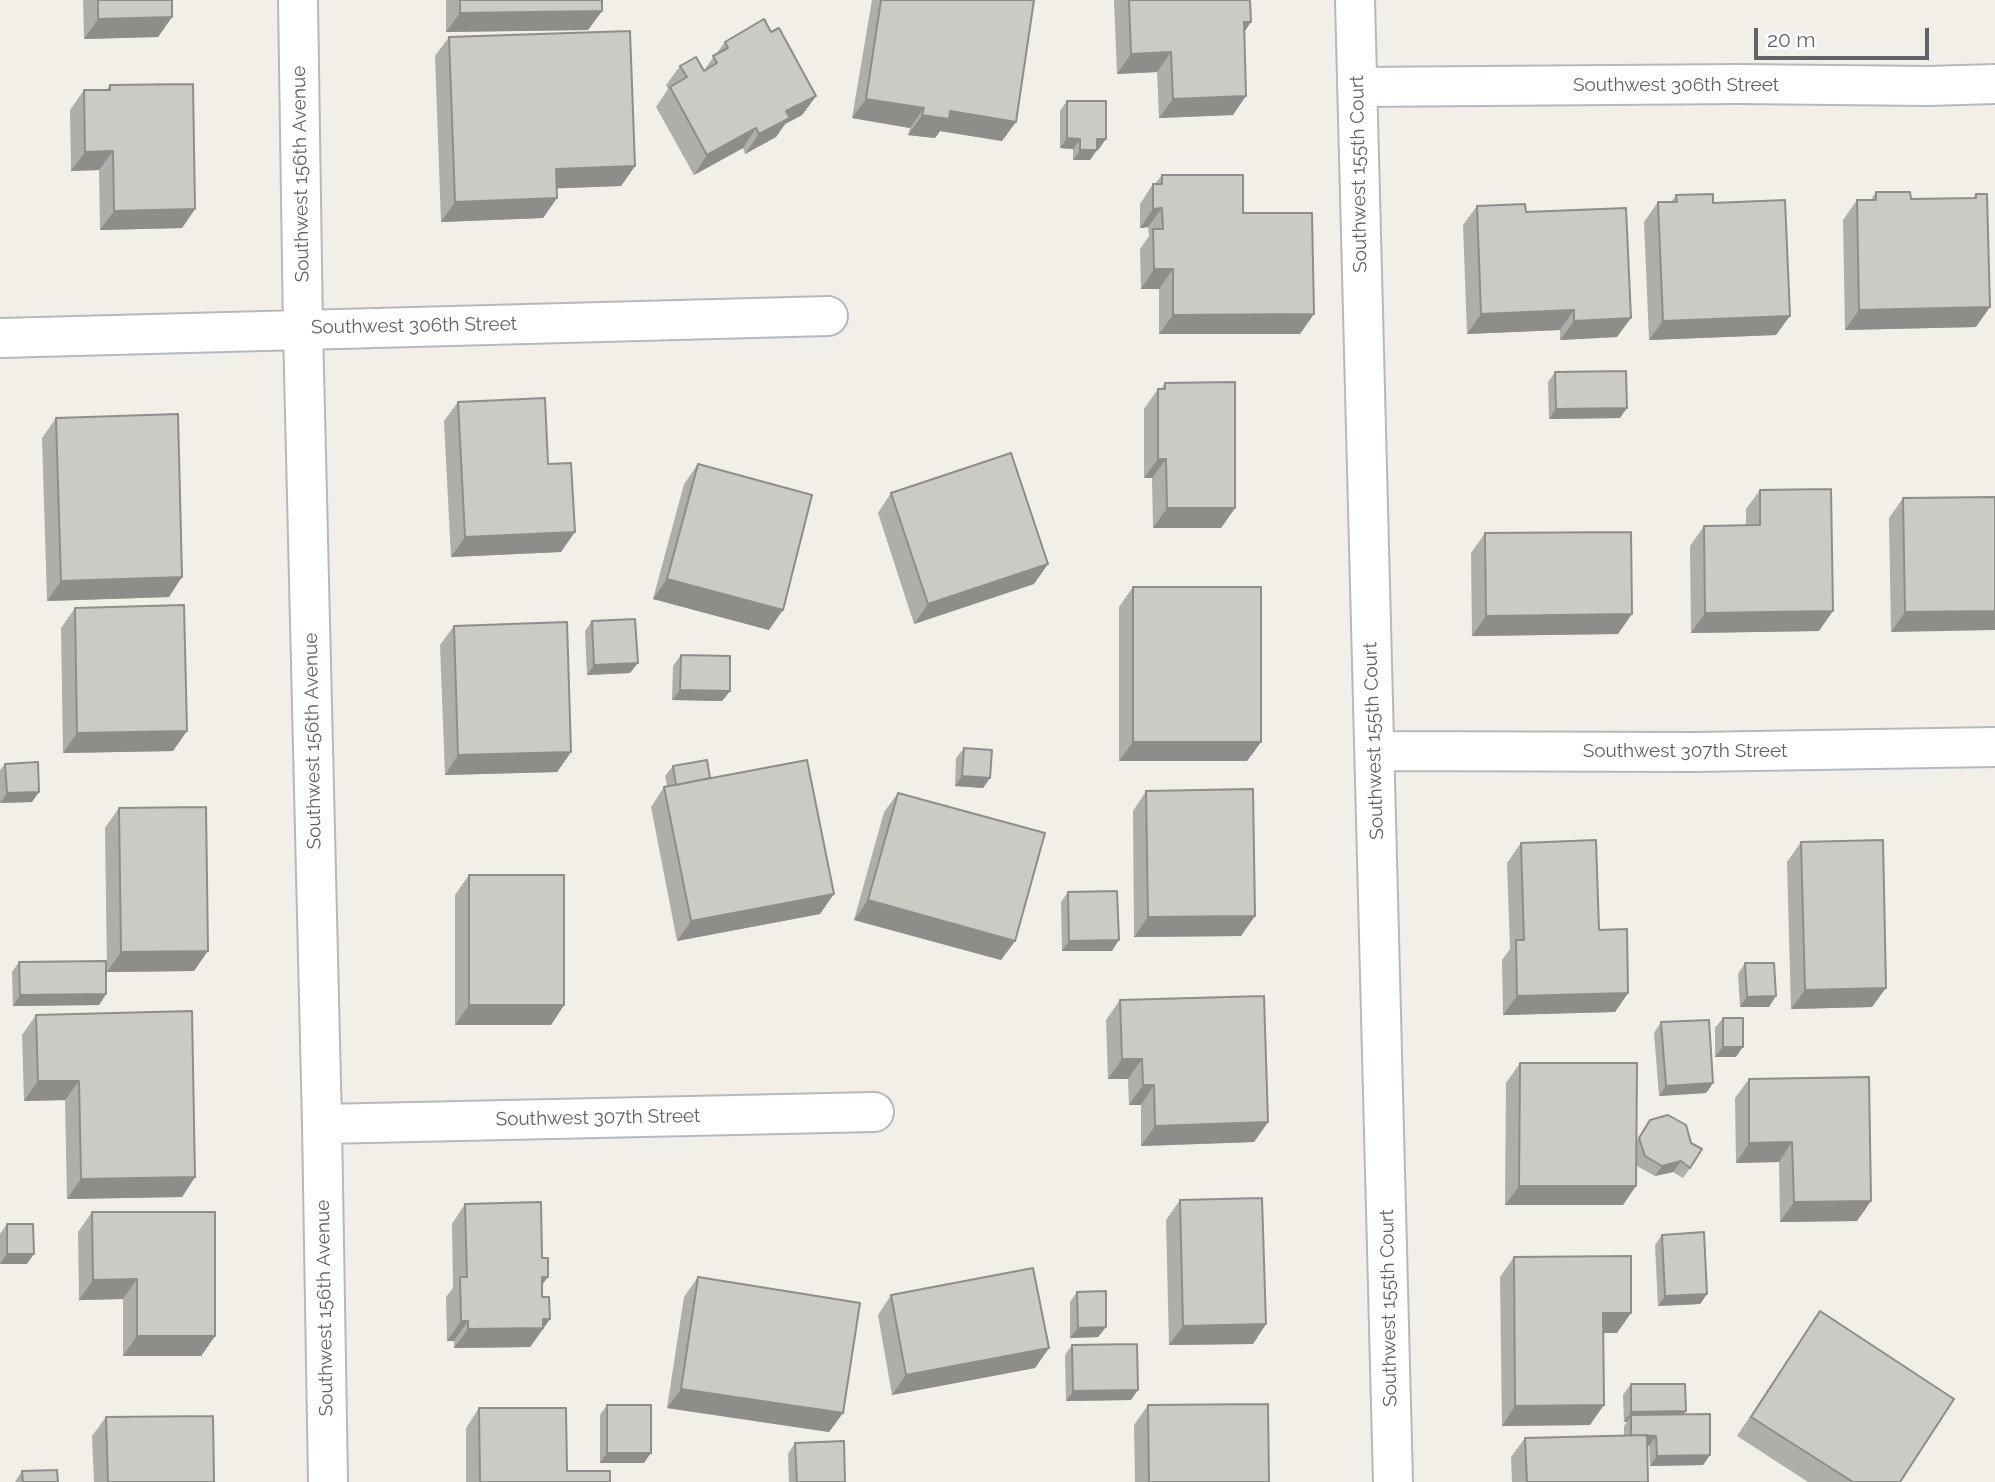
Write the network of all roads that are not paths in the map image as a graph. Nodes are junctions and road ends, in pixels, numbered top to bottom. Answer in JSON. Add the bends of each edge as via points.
{"nodes":[{"id":1,"x":299,"y":0,"type":"edge"},
{"id":2,"x":1355,"y":0,"type":"edge"},
{"id":3,"x":1995,"y":84,"type":"edge"},
{"id":4,"x":1357,"y":87,"type":"junction"},
{"id":5,"x":828,"y":316,"type":"dead end"},
{"id":6,"x":303,"y":329,"type":"junction"},
{"id":7,"x":0,"y":338,"type":"edge"},
{"id":8,"x":1995,"y":747,"type":"edge"},
{"id":9,"x":1374,"y":751,"type":"junction"},
{"id":10,"x":874,"y":1112,"type":"dead end"},
{"id":11,"x":322,"y":1124,"type":"junction"},
{"id":12,"x":328,"y":1482,"type":"edge"},
{"id":13,"x":1394,"y":1482,"type":"edge"}],
"edges":[{"from":1,"to":6,"type":"street","name":"Southwest 156th Avenue"},
{"from":2,"to":4,"type":"street","name":"Southwest 155th Court"},
{"from":3,"to":4,"type":"street","name":"Southwest 306th Street"},
{"from":4,"to":9,"type":"street","name":"Southwest 155th Court"},
{"from":5,"to":6,"type":"street","name":"Southwest 306th Street"},
{"from":6,"to":7,"type":"street","name":"Southwest 306th Street"},
{"from":6,"to":11,"type":"street","name":"Southwest 156th Avenue"},
{"from":8,"to":9,"type":"street","name":"Southwest 307th Street"},
{"from":9,"to":13,"type":"street","name":"Southwest 155th Court"},
{"from":10,"to":11,"type":"street","name":"Southwest 307th Street"},
{"from":11,"to":12,"type":"street","name":"Southwest 156th Avenue"}]}
